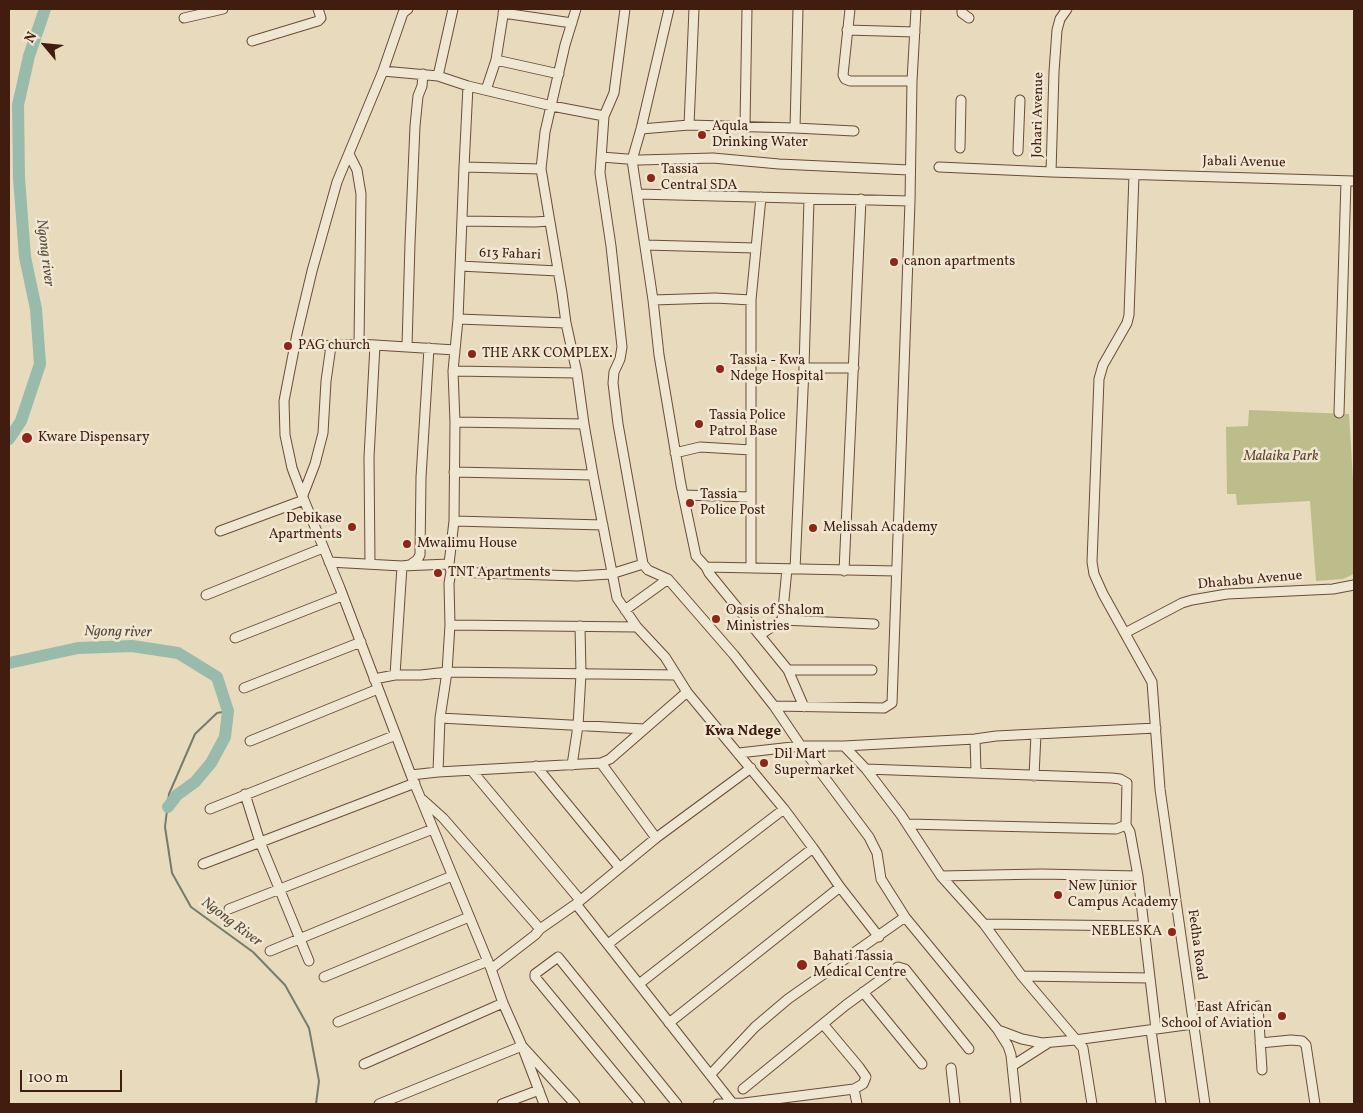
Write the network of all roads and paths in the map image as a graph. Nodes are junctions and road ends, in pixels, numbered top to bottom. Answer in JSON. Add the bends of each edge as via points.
{"nodes":[{"id":1,"x":223,"y":9,"type":"edge"},
{"id":2,"x":318,"y":9,"type":"edge"},
{"id":3,"x":408,"y":9,"type":"edge"},
{"id":4,"x":453,"y":9,"type":"edge"},
{"id":5,"x":576,"y":9,"type":"edge"},
{"id":6,"x":625,"y":9,"type":"edge"},
{"id":7,"x":669,"y":9,"type":"edge"},
{"id":8,"x":694,"y":9,"type":"edge"},
{"id":9,"x":746,"y":9,"type":"edge"},
{"id":10,"x":798,"y":9,"type":"edge"},
{"id":11,"x":850,"y":9,"type":"edge"},
{"id":12,"x":916,"y":9,"type":"edge"},
{"id":13,"x":962,"y":9,"type":"edge"},
{"id":14,"x":1067,"y":9,"type":"edge"},
{"id":15,"x":503,"y":11,"type":"edge"},
{"id":16,"x":184,"y":18,"type":"dead end"},
{"id":17,"x":969,"y":18,"type":"dead end"},
{"id":18,"x":572,"y":23,"type":"junction"},
{"id":19,"x":847,"y":30,"type":"junction"},
{"id":20,"x":915,"y":32,"type":"junction"},
{"id":21,"x":252,"y":41,"type":"dead end"},
{"id":22,"x":496,"y":60,"type":"junction"},
{"id":23,"x":383,"y":70,"type":"junction"},
{"id":24,"x":423,"y":74,"type":"junction"},
{"id":25,"x":559,"y":74,"type":"junction"},
{"id":26,"x":438,"y":76,"type":"junction"},
{"id":27,"x":912,"y":81,"type":"junction"},
{"id":28,"x":468,"y":86,"type":"junction"},
{"id":29,"x":486,"y":90,"type":"junction"},
{"id":30,"x":961,"y":100,"type":"dead end"},
{"id":31,"x":1020,"y":100,"type":"dead end"},
{"id":32,"x":552,"y":106,"type":"junction"},
{"id":33,"x":604,"y":116,"type":"junction"},
{"id":34,"x":689,"y":125,"type":"junction"},
{"id":35,"x":745,"y":126,"type":"junction"},
{"id":36,"x":795,"y":128,"type":"junction"},
{"id":37,"x":642,"y":129,"type":"junction"},
{"id":38,"x":854,"y":131,"type":"dead end"},
{"id":39,"x":960,"y":148,"type":"dead end"},
{"id":40,"x":1018,"y":151,"type":"dead end"},
{"id":41,"x":349,"y":154,"type":"junction"},
{"id":42,"x":601,"y":157,"type":"junction"},
{"id":43,"x":632,"y":160,"type":"junction"},
{"id":44,"x":464,"y":166,"type":"junction"},
{"id":45,"x":939,"y":167,"type":"dead end"},
{"id":46,"x":541,"y":169,"type":"junction"},
{"id":47,"x":909,"y":170,"type":"junction"},
{"id":48,"x":1051,"y":172,"type":"junction"},
{"id":49,"x":1134,"y":175,"type":"junction"},
{"id":50,"x":1350,"y":181,"type":"edge"},
{"id":51,"x":637,"y":194,"type":"junction"},
{"id":52,"x":761,"y":197,"type":"junction"},
{"id":53,"x":809,"y":199,"type":"junction"},
{"id":54,"x":861,"y":200,"type":"junction"},
{"id":55,"x":910,"y":201,"type":"junction"},
{"id":56,"x":462,"y":221,"type":"junction"},
{"id":57,"x":549,"y":221,"type":"junction"},
{"id":58,"x":645,"y":245,"type":"junction"},
{"id":59,"x":755,"y":248,"type":"junction"},
{"id":60,"x":460,"y":266,"type":"junction"},
{"id":61,"x":558,"y":271,"type":"junction"},
{"id":62,"x":654,"y":300,"type":"junction"},
{"id":63,"x":752,"y":300,"type":"junction"},
{"id":64,"x":458,"y":319,"type":"junction"},
{"id":65,"x":566,"y":323,"type":"junction"},
{"id":66,"x":295,"y":344,"type":"junction"},
{"id":67,"x":359,"y":344,"type":"junction"},
{"id":68,"x":375,"y":345,"type":"junction"},
{"id":69,"x":331,"y":346,"type":"junction"},
{"id":70,"x":407,"y":346,"type":"junction"},
{"id":71,"x":429,"y":348,"type":"junction"},
{"id":72,"x":455,"y":350,"type":"junction"},
{"id":73,"x":804,"y":368,"type":"junction"},
{"id":74,"x":854,"y":368,"type":"junction"},
{"id":75,"x":453,"y":371,"type":"junction"},
{"id":76,"x":577,"y":373,"type":"junction"},
{"id":77,"x":1339,"y":414,"type":"dead end"},
{"id":78,"x":455,"y":422,"type":"junction"},
{"id":79,"x":584,"y":424,"type":"junction"},
{"id":80,"x":751,"y":450,"type":"junction"},
{"id":81,"x":675,"y":453,"type":"junction"},
{"id":82,"x":454,"y":472,"type":"junction"},
{"id":83,"x":593,"y":475,"type":"junction"},
{"id":84,"x":683,"y":495,"type":"junction"},
{"id":85,"x":750,"y":497,"type":"junction"},
{"id":86,"x":303,"y":498,"type":"junction"},
{"id":87,"x":454,"y":521,"type":"junction"},
{"id":88,"x":603,"y":525,"type":"junction"},
{"id":89,"x":220,"y":531,"type":"dead end"},
{"id":90,"x":323,"y":548,"type":"junction"},
{"id":91,"x":329,"y":562,"type":"junction"},
{"id":92,"x":370,"y":564,"type":"junction"},
{"id":93,"x":643,"y":564,"type":"junction"},
{"id":94,"x":402,"y":566,"type":"junction"},
{"id":95,"x":706,"y":567,"type":"junction"},
{"id":96,"x":450,"y":568,"type":"junction"},
{"id":97,"x":751,"y":568,"type":"junction"},
{"id":98,"x":791,"y":569,"type":"junction"},
{"id":99,"x":844,"y":570,"type":"junction"},
{"id":100,"x":896,"y":571,"type":"junction"},
{"id":101,"x":611,"y":574,"type":"junction"},
{"id":102,"x":668,"y":579,"type":"junction"},
{"id":103,"x":1354,"y":585,"type":"edge"},
{"id":104,"x":206,"y":595,"type":"dead end"},
{"id":105,"x":342,"y":596,"type":"junction"},
{"id":106,"x":625,"y":610,"type":"junction"},
{"id":107,"x":782,"y":620,"type":"junction"},
{"id":108,"x":874,"y":624,"type":"dead end"},
{"id":109,"x":450,"y":625,"type":"junction"},
{"id":110,"x":580,"y":626,"type":"junction"},
{"id":111,"x":637,"y":627,"type":"junction"},
{"id":112,"x":1125,"y":633,"type":"junction"},
{"id":113,"x":760,"y":635,"type":"junction"},
{"id":114,"x":235,"y":638,"type":"dead end"},
{"id":115,"x":360,"y":642,"type":"junction"},
{"id":116,"x":788,"y":670,"type":"junction"},
{"id":117,"x":872,"y":670,"type":"dead end"},
{"id":118,"x":447,"y":672,"type":"junction"},
{"id":119,"x":581,"y":674,"type":"junction"},
{"id":120,"x":396,"y":675,"type":"junction"},
{"id":121,"x":676,"y":675,"type":"junction"},
{"id":122,"x":374,"y":680,"type":"junction"},
{"id":123,"x":244,"y":688,"type":"dead end"},
{"id":124,"x":378,"y":689,"type":"junction"},
{"id":125,"x":687,"y":692,"type":"junction"},
{"id":126,"x":774,"y":706,"type":"junction"},
{"id":127,"x":804,"y":707,"type":"junction"},
{"id":128,"x":440,"y":718,"type":"junction"},
{"id":129,"x":578,"y":726,"type":"junction"},
{"id":130,"x":1156,"y":728,"type":"junction"},
{"id":131,"x":644,"y":729,"type":"junction"},
{"id":132,"x":396,"y":734,"type":"junction"},
{"id":133,"x":1036,"y":734,"type":"junction"},
{"id":134,"x":975,"y":739,"type":"junction"},
{"id":135,"x":250,"y":742,"type":"dead end"},
{"id":136,"x":801,"y":746,"type":"junction"},
{"id":137,"x":844,"y":746,"type":"junction"},
{"id":138,"x":739,"y":753,"type":"junction"},
{"id":139,"x":601,"y":763,"type":"junction"},
{"id":140,"x":572,"y":764,"type":"junction"},
{"id":141,"x":536,"y":766,"type":"junction"},
{"id":142,"x":751,"y":768,"type":"junction"},
{"id":143,"x":866,"y":769,"type":"junction"},
{"id":144,"x":472,"y":771,"type":"junction"},
{"id":145,"x":438,"y":772,"type":"junction"},
{"id":146,"x":976,"y":772,"type":"junction"},
{"id":147,"x":1034,"y":776,"type":"junction"},
{"id":148,"x":413,"y":779,"type":"junction"},
{"id":149,"x":245,"y":794,"type":"junction"},
{"id":150,"x":422,"y":799,"type":"junction"},
{"id":151,"x":210,"y":809,"type":"dead end"},
{"id":152,"x":784,"y":809,"type":"junction"},
{"id":153,"x":907,"y":824,"type":"junction"},
{"id":154,"x":1126,"y":825,"type":"junction"},
{"id":155,"x":433,"y":829,"type":"junction"},
{"id":156,"x":656,"y":838,"type":"junction"},
{"id":157,"x":260,"y":842,"type":"junction"},
{"id":158,"x":813,"y":848,"type":"junction"},
{"id":159,"x":203,"y":864,"type":"dead end"},
{"id":160,"x":619,"y":867,"type":"junction"},
{"id":161,"x":452,"y":876,"type":"junction"},
{"id":162,"x":941,"y":876,"type":"junction"},
{"id":163,"x":1138,"y":876,"type":"junction"},
{"id":164,"x":840,"y":887,"type":"junction"},
{"id":165,"x":279,"y":889,"type":"junction"},
{"id":166,"x":578,"y":902,"type":"junction"},
{"id":167,"x":229,"y":909,"type":"dead end"},
{"id":168,"x":469,"y":917,"type":"junction"},
{"id":169,"x":904,"y":917,"type":"junction"},
{"id":170,"x":984,"y":924,"type":"junction"},
{"id":171,"x":1145,"y":926,"type":"junction"},
{"id":172,"x":540,"y":929,"type":"junction"},
{"id":173,"x":878,"y":937,"type":"junction"},
{"id":174,"x":300,"y":939,"type":"junction"},
{"id":175,"x":608,"y":944,"type":"junction"},
{"id":176,"x":270,"y":951,"type":"dead end"},
{"id":177,"x":309,"y":961,"type":"dead end"},
{"id":178,"x":489,"y":965,"type":"junction"},
{"id":179,"x":1022,"y":976,"type":"junction"},
{"id":180,"x":324,"y":977,"type":"dead end"},
{"id":181,"x":1150,"y":978,"type":"junction"},
{"id":182,"x":639,"y":984,"type":"junction"},
{"id":183,"x":863,"y":992,"type":"junction"},
{"id":184,"x":503,"y":1003,"type":"junction"},
{"id":185,"x":1258,"y":1006,"type":"dead end"},
{"id":186,"x":338,"y":1022,"type":"dead end"},
{"id":187,"x":669,"y":1023,"type":"junction"},
{"id":188,"x":823,"y":1024,"type":"junction"},
{"id":189,"x":1193,"y":1024,"type":"junction"},
{"id":190,"x":1154,"y":1029,"type":"junction"},
{"id":191,"x":998,"y":1030,"type":"junction"},
{"id":192,"x":1075,"y":1040,"type":"junction"},
{"id":193,"x":1048,"y":1042,"type":"junction"},
{"id":194,"x":1260,"y":1043,"type":"junction"},
{"id":195,"x":522,"y":1046,"type":"junction"},
{"id":196,"x":969,"y":1049,"type":"dead end"},
{"id":197,"x":364,"y":1064,"type":"dead end"},
{"id":198,"x":922,"y":1064,"type":"dead end"},
{"id":199,"x":1012,"y":1066,"type":"junction"},
{"id":200,"x":951,"y":1068,"type":"dead end"},
{"id":201,"x":1262,"y":1070,"type":"dead end"},
{"id":202,"x":710,"y":1075,"type":"junction"},
{"id":203,"x":743,"y":1089,"type":"dead end"},
{"id":204,"x":854,"y":1089,"type":"junction"},
{"id":205,"x":539,"y":1090,"type":"junction"},
{"id":206,"x":379,"y":1104,"type":"edge"},
{"id":207,"x":502,"y":1104,"type":"edge"},
{"id":208,"x":544,"y":1104,"type":"edge"},
{"id":209,"x":575,"y":1104,"type":"edge"},
{"id":210,"x":640,"y":1104,"type":"edge"},
{"id":211,"x":677,"y":1104,"type":"edge"},
{"id":212,"x":718,"y":1104,"type":"edge"},
{"id":213,"x":733,"y":1104,"type":"edge"},
{"id":214,"x":857,"y":1104,"type":"edge"},
{"id":215,"x":955,"y":1104,"type":"edge"},
{"id":216,"x":1016,"y":1104,"type":"edge"},
{"id":217,"x":1092,"y":1104,"type":"edge"},
{"id":218,"x":1161,"y":1104,"type":"edge"},
{"id":219,"x":1206,"y":1104,"type":"edge"},
{"id":220,"x":1314,"y":1104,"type":"edge"}],
"edges":[{"from":1,"to":16,"type":"street"},
{"from":2,"to":21,"type":"street","via":[[321,18],[318,21]]},
{"from":3,"to":23,"type":"street","via":[[403,13]]},
{"from":4,"to":26,"type":"street"},
{"from":5,"to":18,"type":"street"},
{"from":6,"to":33,"type":"street","via":[[614,92]]},
{"from":7,"to":37,"type":"street"},
{"from":8,"to":34,"type":"street"},
{"from":9,"to":35,"type":"street"},
{"from":10,"to":36,"type":"street"},
{"from":11,"to":19,"type":"street"},
{"from":12,"to":20,"type":"street"},
{"from":13,"to":17,"type":"street","via":[[962,14]]},
{"from":14,"to":48,"type":"street","name":"Johari Avenue","via":[[1057,30]]},
{"from":15,"to":18,"type":"street"},
{"from":15,"to":22,"type":"street"},
{"from":18,"to":25,"type":"street"},
{"from":19,"to":20,"type":"street"},
{"from":19,"to":27,"type":"street","via":[[845,79]]},
{"from":20,"to":27,"type":"street"},
{"from":22,"to":25,"type":"street"},
{"from":22,"to":29,"type":"street"},
{"from":23,"to":24,"type":"street"},
{"from":23,"to":41,"type":"street"},
{"from":24,"to":26,"type":"street"},
{"from":24,"to":70,"type":"street","via":[[415,126]]},
{"from":25,"to":32,"type":"street"},
{"from":26,"to":28,"type":"street"},
{"from":27,"to":47,"type":"street"},
{"from":28,"to":29,"type":"street"},
{"from":28,"to":44,"type":"street"},
{"from":29,"to":32,"type":"street"},
{"from":30,"to":39,"type":"street"},
{"from":31,"to":40,"type":"street"},
{"from":32,"to":33,"type":"street"},
{"from":32,"to":46,"type":"street"},
{"from":33,"to":42,"type":"street"},
{"from":34,"to":35,"type":"street"},
{"from":34,"to":37,"type":"street"},
{"from":35,"to":36,"type":"street"},
{"from":36,"to":38,"type":"street"},
{"from":37,"to":43,"type":"street"},
{"from":41,"to":66,"type":"street","via":[[337,182]]},
{"from":41,"to":67,"type":"street","via":[[357,170],[361,194]]},
{"from":42,"to":43,"type":"street"},
{"from":42,"to":93,"type":"street","via":[[600,173],[622,347],[613,383]]},
{"from":43,"to":47,"type":"street","via":[[713,158]]},
{"from":43,"to":51,"type":"street"},
{"from":44,"to":46,"type":"street"},
{"from":44,"to":56,"type":"street"},
{"from":45,"to":48,"type":"street"},
{"from":46,"to":57,"type":"street"},
{"from":47,"to":55,"type":"street"},
{"from":48,"to":49,"type":"street","name":"Johari Avenue"},
{"from":49,"to":50,"type":"street","name":"Jabali Avenue"},
{"from":49,"to":112,"type":"street","name":"Fedha Road","via":[[1129,315],[1103,364],[1099,379],[1092,548],[1094,574]]},
{"from":50,"to":77,"type":"street"},
{"from":51,"to":52,"type":"street"},
{"from":51,"to":58,"type":"street"},
{"from":52,"to":53,"type":"street"},
{"from":52,"to":59,"type":"street"},
{"from":53,"to":54,"type":"street"},
{"from":53,"to":73,"type":"street"},
{"from":54,"to":55,"type":"street"},
{"from":54,"to":74,"type":"street"},
{"from":55,"to":100,"type":"street"},
{"from":56,"to":57,"type":"street"},
{"from":56,"to":60,"type":"street"},
{"from":57,"to":61,"type":"street"},
{"from":58,"to":59,"type":"street"},
{"from":58,"to":62,"type":"street"},
{"from":59,"to":63,"type":"street"},
{"from":60,"to":61,"type":"street","name":"613 Fahari"},
{"from":60,"to":64,"type":"street"},
{"from":61,"to":65,"type":"street"},
{"from":62,"to":63,"type":"street"},
{"from":62,"to":81,"type":"street","via":[[659,355]]},
{"from":63,"to":80,"type":"street"},
{"from":64,"to":65,"type":"street"},
{"from":64,"to":72,"type":"street"},
{"from":65,"to":76,"type":"street"},
{"from":66,"to":69,"type":"street"},
{"from":66,"to":86,"type":"street","via":[[286,385],[284,418],[292,468]]},
{"from":67,"to":68,"type":"street"},
{"from":67,"to":69,"type":"street"},
{"from":68,"to":70,"type":"street"},
{"from":68,"to":92,"type":"street","via":[[369,457]]},
{"from":69,"to":86,"type":"street","via":[[323,433]]},
{"from":70,"to":71,"type":"street"},
{"from":71,"to":72,"type":"street"},
{"from":71,"to":94,"type":"street","via":[[420,552],[417,560]]},
{"from":72,"to":75,"type":"street"},
{"from":73,"to":74,"type":"street"},
{"from":73,"to":98,"type":"street"},
{"from":74,"to":99,"type":"street"},
{"from":75,"to":76,"type":"street"},
{"from":75,"to":78,"type":"street"},
{"from":76,"to":79,"type":"street"},
{"from":78,"to":79,"type":"street"},
{"from":78,"to":82,"type":"street"},
{"from":79,"to":83,"type":"street"},
{"from":80,"to":81,"type":"street","via":[[700,447]]},
{"from":80,"to":85,"type":"street"},
{"from":81,"to":84,"type":"street"},
{"from":82,"to":83,"type":"street"},
{"from":82,"to":87,"type":"street"},
{"from":83,"to":88,"type":"street"},
{"from":84,"to":85,"type":"street"},
{"from":84,"to":95,"type":"street","via":[[696,556]]},
{"from":85,"to":97,"type":"street"},
{"from":86,"to":89,"type":"street"},
{"from":86,"to":90,"type":"street"},
{"from":87,"to":88,"type":"street"},
{"from":87,"to":96,"type":"street"},
{"from":88,"to":101,"type":"street"},
{"from":90,"to":91,"type":"street"},
{"from":90,"to":104,"type":"street"},
{"from":91,"to":92,"type":"street"},
{"from":91,"to":105,"type":"street"},
{"from":92,"to":94,"type":"street"},
{"from":93,"to":101,"type":"street"},
{"from":93,"to":102,"type":"street","via":[[648,570]]},
{"from":94,"to":96,"type":"street"},
{"from":94,"to":120,"type":"street"},
{"from":95,"to":97,"type":"street"},
{"from":95,"to":113,"type":"street"},
{"from":96,"to":101,"type":"street","via":[[577,576]]},
{"from":96,"to":109,"type":"street"},
{"from":97,"to":98,"type":"street"},
{"from":98,"to":99,"type":"street"},
{"from":98,"to":107,"type":"street"},
{"from":99,"to":100,"type":"street"},
{"from":100,"to":127,"type":"street","via":[[892,703],[884,708]]},
{"from":101,"to":106,"type":"street","via":[[617,598]]},
{"from":102,"to":106,"type":"street"},
{"from":102,"to":126,"type":"street"},
{"from":103,"to":112,"type":"street","name":"Dhahabu Avenue","via":[[1333,589],[1227,594],[1192,600]]},
{"from":105,"to":114,"type":"street"},
{"from":105,"to":115,"type":"street"},
{"from":106,"to":111,"type":"street"},
{"from":107,"to":108,"type":"street"},
{"from":107,"to":113,"type":"street"},
{"from":109,"to":110,"type":"street"},
{"from":109,"to":118,"type":"street"},
{"from":110,"to":111,"type":"street"},
{"from":110,"to":119,"type":"street"},
{"from":111,"to":121,"type":"street","via":[[665,657]]},
{"from":112,"to":130,"type":"street","name":"Fedha Road","via":[[1152,682]]},
{"from":113,"to":116,"type":"street"},
{"from":115,"to":122,"type":"street"},
{"from":115,"to":123,"type":"street"},
{"from":116,"to":117,"type":"street"},
{"from":116,"to":127,"type":"street"},
{"from":118,"to":119,"type":"street"},
{"from":118,"to":120,"type":"street"},
{"from":118,"to":128,"type":"street"},
{"from":119,"to":121,"type":"street"},
{"from":119,"to":129,"type":"street"},
{"from":120,"to":122,"type":"street"},
{"from":121,"to":125,"type":"street"},
{"from":122,"to":124,"type":"street"},
{"from":124,"to":132,"type":"street"},
{"from":124,"to":135,"type":"street"},
{"from":125,"to":131,"type":"street"},
{"from":125,"to":138,"type":"street"},
{"from":126,"to":127,"type":"street"},
{"from":126,"to":136,"type":"street"},
{"from":128,"to":129,"type":"street"},
{"from":128,"to":145,"type":"street"},
{"from":129,"to":131,"type":"street"},
{"from":129,"to":140,"type":"street"},
{"from":130,"to":133,"type":"street"},
{"from":130,"to":189,"type":"street","name":"Fedha Road","via":[[1160,789]]},
{"from":131,"to":139,"type":"street"},
{"from":132,"to":148,"type":"street"},
{"from":132,"to":149,"type":"street"},
{"from":133,"to":134,"type":"street"},
{"from":133,"to":147,"type":"street"},
{"from":134,"to":137,"type":"street"},
{"from":134,"to":146,"type":"street"},
{"from":136,"to":137,"type":"street"},
{"from":136,"to":138,"type":"street"},
{"from":136,"to":169,"type":"street","via":[[869,837],[877,854],[881,879]]},
{"from":137,"to":143,"type":"street"},
{"from":138,"to":142,"type":"street"},
{"from":139,"to":140,"type":"street"},
{"from":139,"to":156,"type":"street"},
{"from":140,"to":141,"type":"street"},
{"from":141,"to":144,"type":"street"},
{"from":141,"to":160,"type":"street"},
{"from":142,"to":152,"type":"street"},
{"from":142,"to":156,"type":"street"},
{"from":143,"to":146,"type":"street"},
{"from":143,"to":153,"type":"street"},
{"from":144,"to":145,"type":"street"},
{"from":144,"to":166,"type":"street"},
{"from":145,"to":148,"type":"street"},
{"from":146,"to":147,"type":"street"},
{"from":147,"to":154,"type":"street","via":[[1124,780],[1127,783]]},
{"from":148,"to":150,"type":"street"},
{"from":148,"to":157,"type":"street"},
{"from":149,"to":151,"type":"street"},
{"from":149,"to":157,"type":"street"},
{"from":150,"to":155,"type":"street"},
{"from":150,"to":172,"type":"street","via":[[443,818]]},
{"from":152,"to":158,"type":"street"},
{"from":152,"to":175,"type":"street"},
{"from":153,"to":154,"type":"street","via":[[1116,829]]},
{"from":153,"to":162,"type":"street"},
{"from":154,"to":163,"type":"street"},
{"from":155,"to":161,"type":"street"},
{"from":155,"to":165,"type":"street"},
{"from":156,"to":160,"type":"street"},
{"from":157,"to":159,"type":"street"},
{"from":157,"to":165,"type":"street"},
{"from":158,"to":164,"type":"street"},
{"from":158,"to":182,"type":"street"},
{"from":160,"to":166,"type":"street"},
{"from":161,"to":168,"type":"street"},
{"from":161,"to":174,"type":"street"},
{"from":162,"to":163,"type":"street"},
{"from":162,"to":170,"type":"street"},
{"from":163,"to":171,"type":"street"},
{"from":164,"to":173,"type":"street"},
{"from":164,"to":187,"type":"street"},
{"from":165,"to":167,"type":"street"},
{"from":165,"to":174,"type":"street"},
{"from":166,"to":172,"type":"street"},
{"from":166,"to":175,"type":"street"},
{"from":168,"to":178,"type":"street"},
{"from":168,"to":180,"type":"street"},
{"from":169,"to":173,"type":"street"},
{"from":169,"to":191,"type":"street"},
{"from":170,"to":171,"type":"street"},
{"from":170,"to":179,"type":"street"},
{"from":171,"to":181,"type":"street"},
{"from":172,"to":178,"type":"street","via":[[536,935]]},
{"from":173,"to":202,"type":"street","via":[[788,999],[755,1027]]},
{"from":174,"to":176,"type":"street"},
{"from":174,"to":177,"type":"street"},
{"from":175,"to":182,"type":"street"},
{"from":178,"to":184,"type":"street"},
{"from":178,"to":186,"type":"street"},
{"from":179,"to":181,"type":"street"},
{"from":179,"to":192,"type":"street"},
{"from":181,"to":190,"type":"street"},
{"from":182,"to":187,"type":"street"},
{"from":183,"to":188,"type":"street"},
{"from":183,"to":196,"type":"street","via":[[896,967],[903,968]]},
{"from":183,"to":198,"type":"street"},
{"from":184,"to":195,"type":"street"},
{"from":184,"to":197,"type":"street"},
{"from":185,"to":194,"type":"street"},
{"from":187,"to":202,"type":"street"},
{"from":188,"to":203,"type":"street"},
{"from":188,"to":204,"type":"street","via":[[866,1077],[863,1084]]},
{"from":189,"to":190,"type":"street"},
{"from":189,"to":219,"type":"street","name":"Fedha Road"},
{"from":190,"to":192,"type":"street"},
{"from":190,"to":218,"type":"street"},
{"from":191,"to":193,"type":"street","via":[[1030,1041]]},
{"from":191,"to":199,"type":"street","via":[[1010,1050]]},
{"from":192,"to":193,"type":"street"},
{"from":192,"to":217,"type":"street","via":[[1083,1048]]},
{"from":193,"to":199,"type":"street"},
{"from":194,"to":201,"type":"street"},
{"from":194,"to":220,"type":"street","via":[[1291,1040],[1302,1041],[1306,1045]]},
{"from":195,"to":205,"type":"street"},
{"from":195,"to":206,"type":"street"},
{"from":195,"to":209,"type":"street"},
{"from":199,"to":216,"type":"street"},
{"from":200,"to":215,"type":"street"},
{"from":202,"to":213,"type":"street"},
{"from":204,"to":213,"type":"street"},
{"from":204,"to":214,"type":"street"},
{"from":205,"to":207,"type":"street"},
{"from":205,"to":208,"type":"street"},
{"from":210,"to":211,"type":"street","via":[[535,977],[558,957]]},
{"from":212,"to":213,"type":"street"}]}
